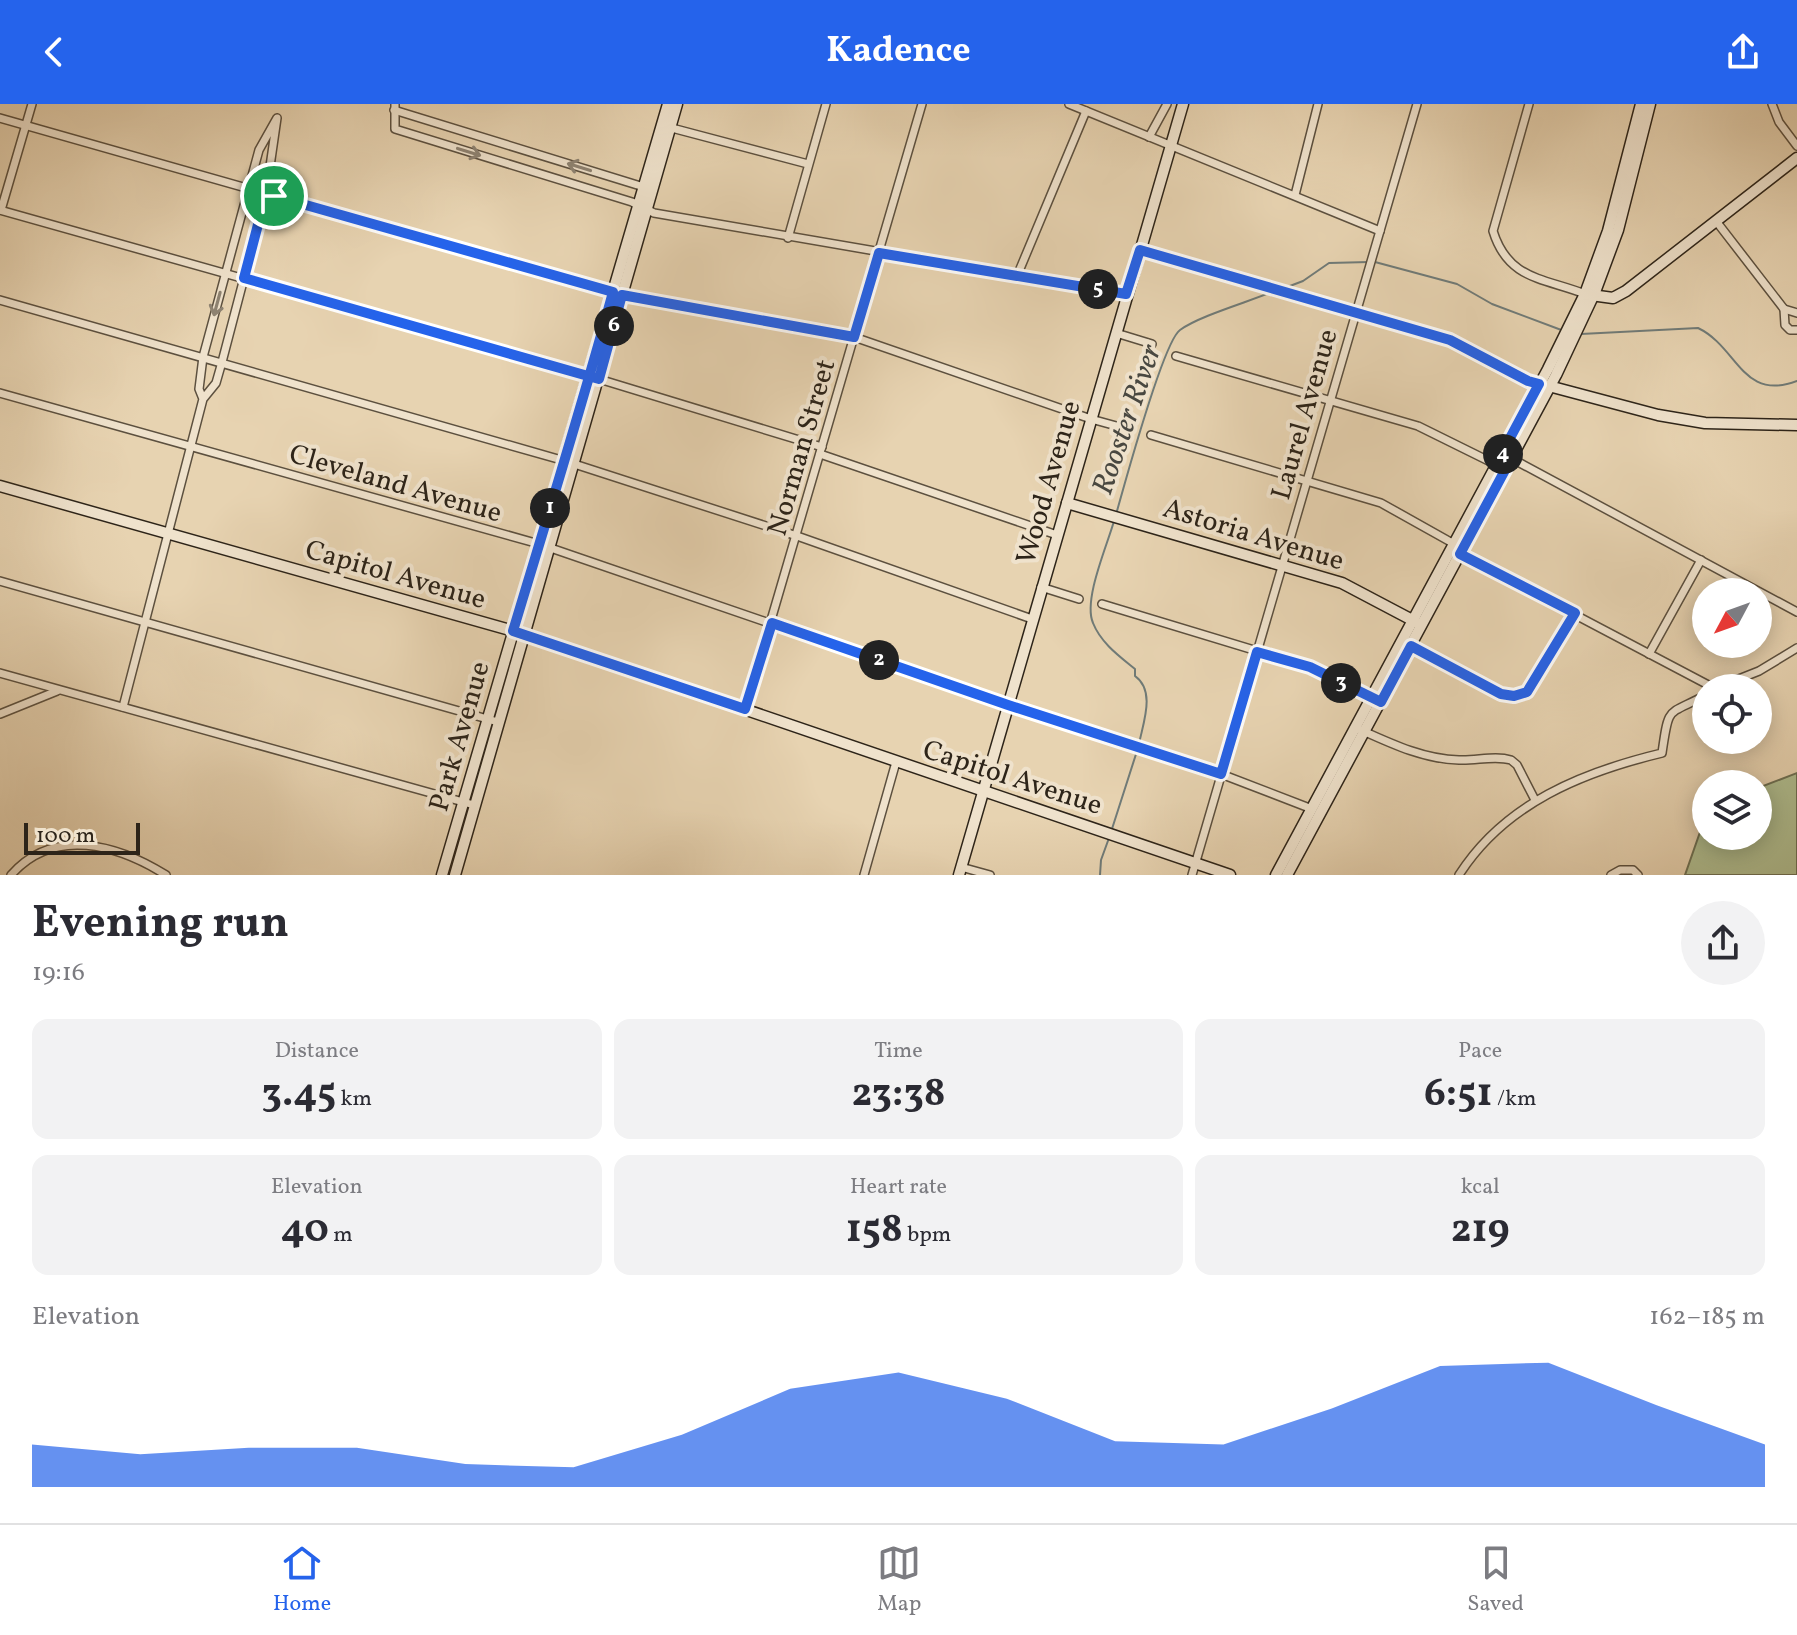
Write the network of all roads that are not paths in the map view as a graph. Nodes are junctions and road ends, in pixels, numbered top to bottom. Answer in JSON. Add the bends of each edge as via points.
{"nodes":[{"id":1,"x":32,"y":104,"type":"edge"},
{"id":2,"x":668,"y":104,"type":"edge"},
{"id":3,"x":677,"y":104,"type":"edge"},
{"id":4,"x":826,"y":104,"type":"edge"},
{"id":5,"x":922,"y":104,"type":"edge"},
{"id":6,"x":1069,"y":104,"type":"edge"},
{"id":7,"x":1167,"y":104,"type":"edge"},
{"id":8,"x":1183,"y":104,"type":"edge"},
{"id":9,"x":1318,"y":104,"type":"edge"},
{"id":10,"x":1417,"y":104,"type":"edge"},
{"id":11,"x":1529,"y":104,"type":"edge"},
{"id":12,"x":1641,"y":104,"type":"edge"},
{"id":13,"x":1650,"y":104,"type":"edge"},
{"id":14,"x":1772,"y":104,"type":"edge"},
{"id":15,"x":394,"y":107,"type":"edge"},
{"id":16,"x":1086,"y":111,"type":"junction"},
{"id":17,"x":0,"y":118,"type":"edge"},
{"id":18,"x":25,"y":125,"type":"junction"},
{"id":19,"x":666,"y":126,"type":"junction"},
{"id":20,"x":1149,"y":137,"type":"junction"},
{"id":21,"x":1171,"y":146,"type":"junction"},
{"id":22,"x":1797,"y":146,"type":"edge"},
{"id":23,"x":1797,"y":158,"type":"edge"},
{"id":24,"x":808,"y":164,"type":"junction"},
{"id":25,"x":249,"y":188,"type":"junction"},
{"id":26,"x":648,"y":188,"type":"junction"},
{"id":27,"x":266,"y":194,"type":"junction"},
{"id":28,"x":1295,"y":195,"type":"junction"},
{"id":29,"x":643,"y":208,"type":"junction"},
{"id":30,"x":1,"y":210,"type":"edge"},
{"id":31,"x":1716,"y":221,"type":"junction"},
{"id":32,"x":1380,"y":231,"type":"junction"},
{"id":33,"x":788,"y":238,"type":"junction"},
{"id":34,"x":1140,"y":250,"type":"junction"},
{"id":35,"x":879,"y":253,"type":"junction"},
{"id":36,"x":226,"y":272,"type":"junction"},
{"id":37,"x":1017,"y":276,"type":"junction"},
{"id":38,"x":244,"y":278,"type":"junction"},
{"id":39,"x":618,"y":294,"type":"junction"},
{"id":40,"x":1126,"y":294,"type":"junction"},
{"id":41,"x":1589,"y":295,"type":"junction"},
{"id":42,"x":0,"y":300,"type":"edge"},
{"id":43,"x":1784,"y":309,"type":"junction"},
{"id":44,"x":1355,"y":312,"type":"junction"},
{"id":45,"x":1797,"y":313,"type":"edge"},
{"id":46,"x":1797,"y":330,"type":"edge"},
{"id":47,"x":1116,"y":333,"type":"junction"},
{"id":48,"x":854,"y":337,"type":"junction"},
{"id":49,"x":1152,"y":344,"type":"dead end"},
{"id":50,"x":1176,"y":356,"type":"dead end"},
{"id":51,"x":203,"y":357,"type":"junction"},
{"id":52,"x":222,"y":362,"type":"junction"},
{"id":53,"x":594,"y":378,"type":"junction"},
{"id":54,"x":1545,"y":385,"type":"junction"},
{"id":55,"x":0,"y":393,"type":"edge"},
{"id":56,"x":203,"y":399,"type":"junction"},
{"id":57,"x":1330,"y":401,"type":"junction"},
{"id":58,"x":1091,"y":419,"type":"junction"},
{"id":59,"x":1797,"y":425,"type":"edge"},
{"id":60,"x":1131,"y":430,"type":"dead end"},
{"id":61,"x":1151,"y":435,"type":"dead end"},
{"id":62,"x":190,"y":447,"type":"junction"},
{"id":63,"x":821,"y":450,"type":"junction"},
{"id":64,"x":1507,"y":456,"type":"junction"},
{"id":65,"x":569,"y":462,"type":"junction"},
{"id":66,"x":1501,"y":467,"type":"junction"},
{"id":67,"x":1305,"y":481,"type":"junction"},
{"id":68,"x":0,"y":486,"type":"edge"},
{"id":69,"x":1067,"y":503,"type":"junction"},
{"id":70,"x":166,"y":534,"type":"junction"},
{"id":71,"x":1057,"y":535,"type":"junction"},
{"id":72,"x":797,"y":536,"type":"junction"},
{"id":73,"x":544,"y":546,"type":"junction"},
{"id":74,"x":1457,"y":549,"type":"junction"},
{"id":75,"x":1701,"y":560,"type":"junction"},
{"id":76,"x":1283,"y":567,"type":"junction"},
{"id":77,"x":0,"y":581,"type":"edge"},
{"id":78,"x":1041,"y":587,"type":"junction"},
{"id":79,"x":1079,"y":599,"type":"dead end"},
{"id":80,"x":1102,"y":604,"type":"dead end"},
{"id":81,"x":1797,"y":612,"type":"edge"},
{"id":82,"x":1575,"y":613,"type":"junction"},
{"id":83,"x":1032,"y":619,"type":"junction"},
{"id":84,"x":144,"y":622,"type":"junction"},
{"id":85,"x":1418,"y":622,"type":"junction"},
{"id":86,"x":772,"y":623,"type":"junction"},
{"id":87,"x":518,"y":632,"type":"junction"},
{"id":88,"x":1407,"y":643,"type":"junction"},
{"id":89,"x":1797,"y":648,"type":"edge"},
{"id":90,"x":1257,"y":652,"type":"junction"},
{"id":91,"x":1649,"y":654,"type":"junction"},
{"id":92,"x":0,"y":673,"type":"edge"},
{"id":93,"x":1751,"y":674,"type":"edge"},
{"id":94,"x":1692,"y":676,"type":"edge"},
{"id":95,"x":58,"y":690,"type":"junction"},
{"id":96,"x":1376,"y":700,"type":"junction"},
{"id":97,"x":1692,"y":701,"type":"edge"},
{"id":98,"x":1008,"y":705,"type":"junction"},
{"id":99,"x":123,"y":707,"type":"junction"},
{"id":100,"x":745,"y":709,"type":"junction"},
{"id":101,"x":0,"y":714,"type":"edge"},
{"id":102,"x":493,"y":720,"type":"junction"},
{"id":103,"x":1359,"y":729,"type":"junction"},
{"id":104,"x":896,"y":762,"type":"junction"},
{"id":105,"x":1221,"y":774,"type":"junction"},
{"id":106,"x":983,"y":791,"type":"junction"},
{"id":107,"x":1535,"y":800,"type":"junction"},
{"id":108,"x":469,"y":804,"type":"junction"},
{"id":109,"x":1316,"y":811,"type":"junction"},
{"id":110,"x":1196,"y":863,"type":"junction"},
{"id":111,"x":18,"y":867,"type":"junction"},
{"id":112,"x":960,"y":871,"type":"edge"},
{"id":113,"x":11,"y":875,"type":"edge"},
{"id":114,"x":25,"y":875,"type":"edge"},
{"id":115,"x":166,"y":875,"type":"edge"},
{"id":116,"x":442,"y":875,"type":"edge"},
{"id":117,"x":455,"y":875,"type":"edge"},
{"id":118,"x":864,"y":875,"type":"edge"},
{"id":119,"x":990,"y":875,"type":"edge"},
{"id":120,"x":1192,"y":875,"type":"edge"},
{"id":121,"x":1230,"y":875,"type":"edge"},
{"id":122,"x":1276,"y":875,"type":"edge"},
{"id":123,"x":1287,"y":875,"type":"edge"},
{"id":124,"x":1459,"y":875,"type":"edge"},
{"id":125,"x":1611,"y":875,"type":"edge"},
{"id":126,"x":1638,"y":875,"type":"edge"}],
"edges":[{"from":1,"to":18,"type":"street"},
{"from":2,"to":19,"type":"main road","name":"Park Avenue"},
{"from":3,"to":19,"type":"main road","name":"Park Avenue"},
{"from":4,"to":24,"type":"street"},
{"from":5,"to":35,"type":"street","name":"Norman Street"},
{"from":6,"to":16,"type":"street"},
{"from":7,"to":20,"type":"street"},
{"from":8,"to":21,"type":"main road","name":"Wood Avenue"},
{"from":9,"to":28,"type":"street"},
{"from":10,"to":32,"type":"street","name":"Laurel Avenue"},
{"from":11,"to":41,"type":"street","via":[[1493,231],[1504,257],[1523,273]]},
{"from":12,"to":41,"type":"main road"},
{"from":13,"to":41,"type":"main road","via":[[1618,230]]},
{"from":14,"to":22,"type":"street"},
{"from":26,"to":15,"type":"street","one_way":true},
{"from":15,"to":29,"type":"street","one_way":true,"via":[[395,129]]},
{"from":16,"to":20,"type":"street"},
{"from":16,"to":37,"type":"street"},
{"from":17,"to":18,"type":"street"},
{"from":18,"to":25,"type":"street"},
{"from":18,"to":30,"type":"street"},
{"from":19,"to":24,"type":"street"},
{"from":19,"to":26,"type":"main road","name":"Park Avenue"},
{"from":20,"to":21,"type":"street"},
{"from":21,"to":28,"type":"street"},
{"from":21,"to":34,"type":"main road","name":"Wood Avenue"},
{"from":23,"to":31,"type":"main road"},
{"from":24,"to":33,"type":"street"},
{"from":25,"to":27,"type":"street"},
{"from":25,"to":27,"type":"street","via":[[259,150],[277,118]]},
{"from":25,"to":36,"type":"street"},
{"from":26,"to":29,"type":"main road","name":"Park Avenue"},
{"from":27,"to":38,"type":"street"},
{"from":27,"to":39,"type":"street"},
{"from":28,"to":32,"type":"street"},
{"from":29,"to":33,"type":"street"},
{"from":29,"to":39,"type":"main road","name":"Park Avenue"},
{"from":30,"to":36,"type":"street"},
{"from":31,"to":41,"type":"main road","via":[[1626,291],[1613,298]]},
{"from":31,"to":43,"type":"street"},
{"from":32,"to":44,"type":"street","name":"Laurel Avenue"},
{"from":33,"to":35,"type":"street"},
{"from":34,"to":40,"type":"main road","name":"Wood Avenue"},
{"from":34,"to":44,"type":"street"},
{"from":35,"to":37,"type":"street"},
{"from":35,"to":48,"type":"street","name":"Norman Street"},
{"from":36,"to":38,"type":"street"},
{"from":36,"to":51,"type":"street","one_way":true},
{"from":37,"to":40,"type":"street"},
{"from":38,"to":52,"type":"street"},
{"from":38,"to":53,"type":"street"},
{"from":39,"to":48,"type":"street"},
{"from":39,"to":53,"type":"main road","name":"Park Avenue"},
{"from":40,"to":47,"type":"main road","name":"Wood Avenue"},
{"from":41,"to":54,"type":"main road"},
{"from":42,"to":51,"type":"street"},
{"from":43,"to":45,"type":"street"},
{"from":43,"to":46,"type":"street","via":[[1785,325]]},
{"from":44,"to":54,"type":"street","via":[[1450,340]]},
{"from":44,"to":57,"type":"street","name":"Laurel Avenue"},
{"from":47,"to":49,"type":"street"},
{"from":47,"to":58,"type":"main road","name":"Wood Avenue"},
{"from":48,"to":58,"type":"street"},
{"from":48,"to":63,"type":"street","name":"Norman Street"},
{"from":50,"to":57,"type":"street"},
{"from":51,"to":52,"type":"street"},
{"from":51,"to":56,"type":"street"},
{"from":52,"to":56,"type":"street","via":[[216,383]]},
{"from":52,"to":65,"type":"street"},
{"from":53,"to":63,"type":"street"},
{"from":53,"to":65,"type":"main road","name":"Park Avenue"},
{"from":54,"to":59,"type":"main road","via":[[1705,423]]},
{"from":54,"to":64,"type":"main road"},
{"from":55,"to":62,"type":"street","name":"Cleveland Avenue"},
{"from":56,"to":62,"type":"street"},
{"from":57,"to":66,"type":"street","via":[[1418,426]]},
{"from":57,"to":67,"type":"street","name":"Laurel Avenue"},
{"from":58,"to":60,"type":"street"},
{"from":58,"to":69,"type":"main road","name":"Wood Avenue"},
{"from":61,"to":67,"type":"street"},
{"from":62,"to":70,"type":"street"},
{"from":62,"to":73,"type":"street","name":"Cleveland Avenue"},
{"from":63,"to":71,"type":"street"},
{"from":63,"to":72,"type":"street","name":"Norman Street"},
{"from":64,"to":66,"type":"main road"},
{"from":64,"to":75,"type":"street"},
{"from":65,"to":72,"type":"street"},
{"from":65,"to":73,"type":"main road","name":"Park Avenue"},
{"from":66,"to":74,"type":"main road"},
{"from":67,"to":74,"type":"street","via":[[1381,503]]},
{"from":67,"to":76,"type":"street","name":"Laurel Avenue"},
{"from":68,"to":70,"type":"main road","name":"Capitol Avenue"},
{"from":69,"to":71,"type":"main road","name":"Wood Avenue"},
{"from":69,"to":76,"type":"main road","name":"Astoria Avenue"},
{"from":70,"to":84,"type":"street"},
{"from":70,"to":87,"type":"main road","name":"Capitol Avenue"},
{"from":71,"to":78,"type":"main road","name":"Wood Avenue"},
{"from":72,"to":83,"type":"street"},
{"from":72,"to":86,"type":"street","name":"Norman Street"},
{"from":73,"to":86,"type":"street","name":"Cleveland Avenue"},
{"from":73,"to":87,"type":"main road","name":"Park Avenue"},
{"from":74,"to":82,"type":"street"},
{"from":74,"to":85,"type":"main road"},
{"from":75,"to":81,"type":"street"},
{"from":75,"to":91,"type":"street"},
{"from":76,"to":85,"type":"main road","name":"Astoria Avenue","via":[[1342,583]]},
{"from":76,"to":90,"type":"street","name":"Laurel Avenue"},
{"from":77,"to":84,"type":"street"},
{"from":78,"to":79,"type":"street"},
{"from":78,"to":83,"type":"main road","name":"Wood Avenue"},
{"from":80,"to":90,"type":"street"},
{"from":82,"to":88,"type":"street","via":[[1521,696],[1501,694]]},
{"from":82,"to":91,"type":"street"},
{"from":83,"to":98,"type":"main road","name":"Wood Avenue"},
{"from":84,"to":99,"type":"street"},
{"from":84,"to":102,"type":"street"},
{"from":85,"to":88,"type":"main road"},
{"from":86,"to":98,"type":"street","name":"Cleveland Avenue"},
{"from":86,"to":100,"type":"street","name":"Norman Street"},
{"from":87,"to":100,"type":"main road","name":"Capitol Avenue"},
{"from":87,"to":102,"type":"main road","name":"Park Avenue"},
{"from":88,"to":96,"type":"main road"},
{"from":89,"to":93,"type":"street"},
{"from":90,"to":96,"type":"street","via":[[1310,667]]},
{"from":90,"to":105,"type":"street","name":"Laurel Avenue"},
{"from":91,"to":94,"type":"street"},
{"from":92,"to":95,"type":"street"},
{"from":95,"to":99,"type":"street"},
{"from":95,"to":101,"type":"street"},
{"from":96,"to":103,"type":"main road"},
{"from":97,"to":107,"type":"street","via":[[1666,720],[1662,753],[1611,765]]},
{"from":98,"to":105,"type":"street","name":"Cleveland Avenue"},
{"from":98,"to":106,"type":"main road","name":"Wood Avenue"},
{"from":99,"to":108,"type":"street"},
{"from":100,"to":104,"type":"main road","name":"Capitol Avenue"},
{"from":102,"to":108,"type":"main road","name":"Park Avenue"},
{"from":103,"to":107,"type":"street","via":[[1435,757],[1511,760]]},
{"from":103,"to":109,"type":"main road"},
{"from":104,"to":106,"type":"main road","name":"Capitol Avenue"},
{"from":104,"to":118,"type":"street"},
{"from":105,"to":109,"type":"street","name":"Cleveland Avenue"},
{"from":105,"to":110,"type":"street","name":"Laurel Avenue"},
{"from":106,"to":110,"type":"main road","name":"Capitol Avenue"},
{"from":106,"to":112,"type":"main road","name":"Wood Avenue"},
{"from":107,"to":124,"type":"street","via":[[1488,837]]},
{"from":108,"to":116,"type":"main road","name":"Park Avenue"},
{"from":108,"to":117,"type":"main road","name":"Park Avenue"},
{"from":109,"to":122,"type":"main road"},
{"from":109,"to":123,"type":"main road"},
{"from":110,"to":120,"type":"street","name":"Laurel Avenue"},
{"from":110,"to":121,"type":"main road","name":"Capitol Avenue"},
{"from":111,"to":113,"type":"street"},
{"from":111,"to":114,"type":"street"},
{"from":111,"to":115,"type":"street","via":[[44,849],[93,846],[116,849]]},
{"from":112,"to":119,"type":"street"},
{"from":125,"to":126,"type":"street","via":[[1620,870]]}]}
